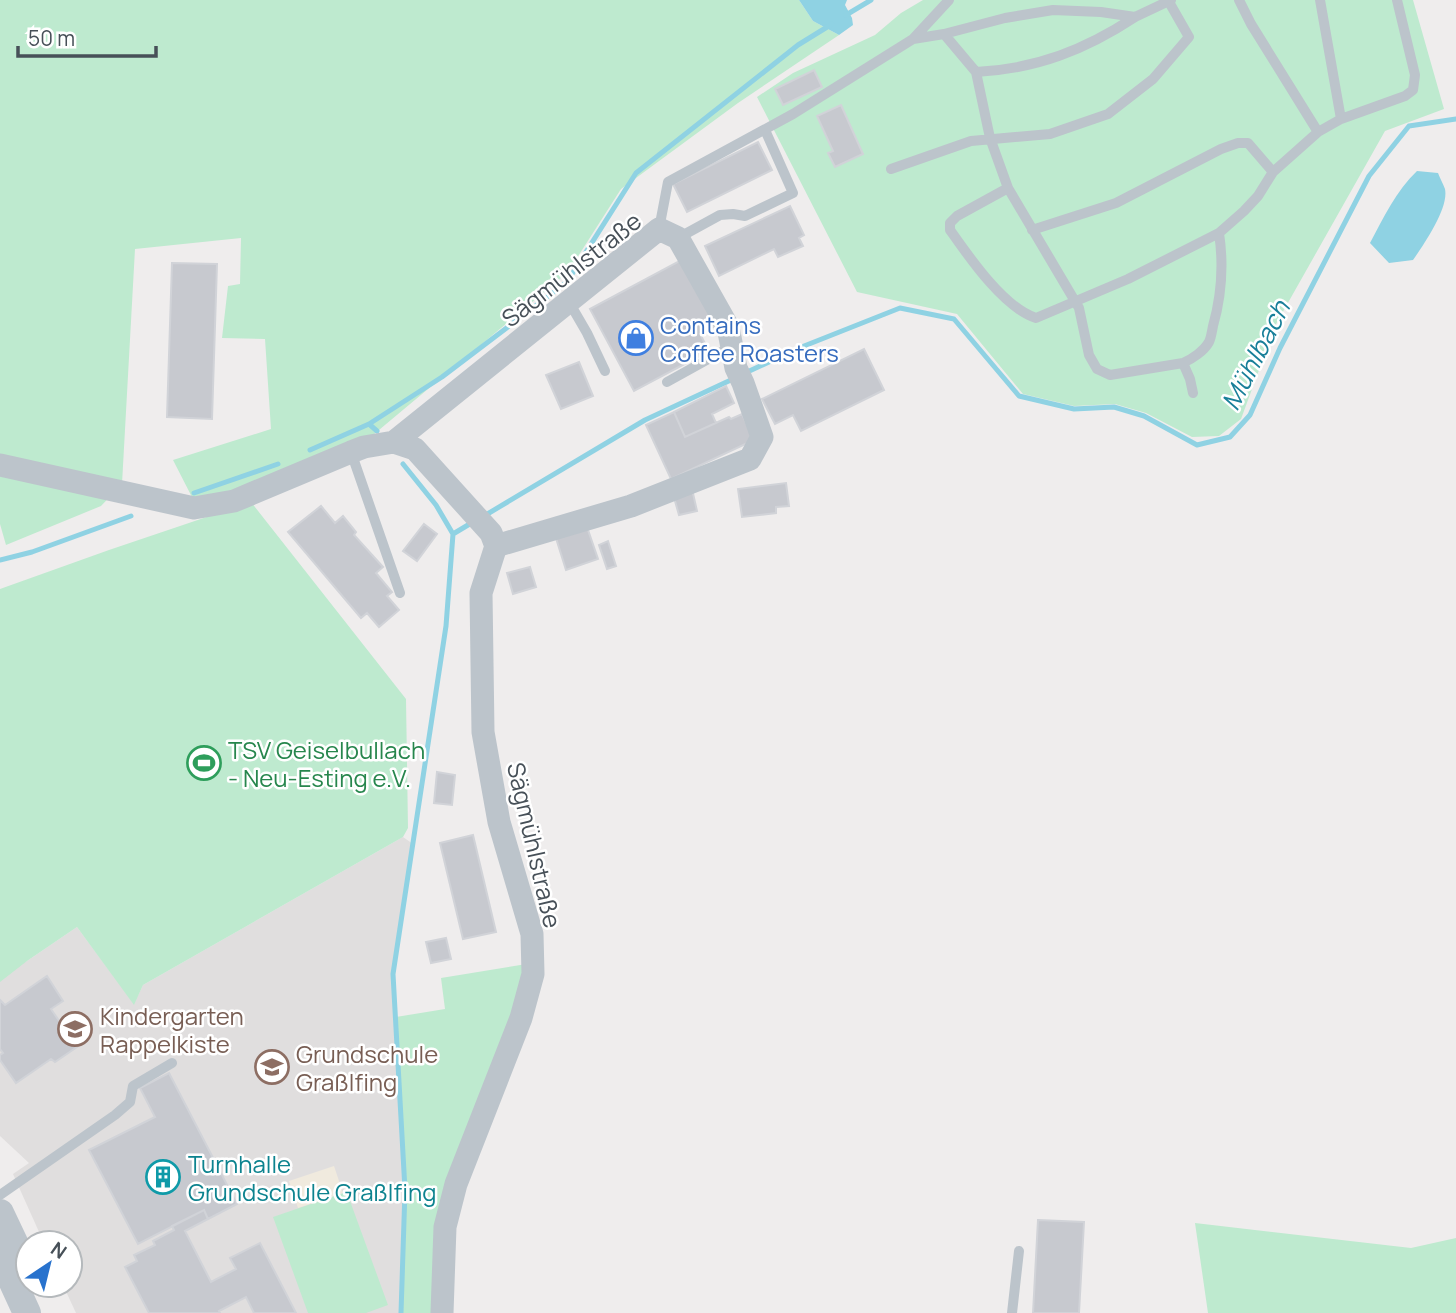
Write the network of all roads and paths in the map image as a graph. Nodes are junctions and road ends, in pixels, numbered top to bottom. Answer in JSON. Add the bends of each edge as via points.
{"nodes":[{"id":1,"x":949,"y":0,"type":"edge"},
{"id":2,"x":1239,"y":0,"type":"edge"},
{"id":3,"x":1320,"y":0,"type":"edge"},
{"id":4,"x":1397,"y":0,"type":"edge"},
{"id":5,"x":1170,"y":1,"type":"edge"},
{"id":6,"x":1135,"y":18,"type":"junction"},
{"id":7,"x":944,"y":34,"type":"junction"},
{"id":8,"x":913,"y":39,"type":"junction"},
{"id":9,"x":976,"y":72,"type":"junction"},
{"id":10,"x":1341,"y":119,"type":"junction"},
{"id":11,"x":765,"y":130,"type":"junction"},
{"id":12,"x":1318,"y":132,"type":"junction"},
{"id":13,"x":990,"y":138,"type":"junction"},
{"id":14,"x":891,"y":169,"type":"dead end"},
{"id":15,"x":1273,"y":172,"type":"junction"},
{"id":16,"x":1008,"y":188,"type":"junction"},
{"id":17,"x":1032,"y":230,"type":"junction"},
{"id":18,"x":669,"y":233,"type":"junction"},
{"id":19,"x":1219,"y":233,"type":"junction"},
{"id":20,"x":1075,"y":300,"type":"junction"},
{"id":21,"x":569,"y":302,"type":"junction"},
{"id":22,"x":1183,"y":363,"type":"junction"},
{"id":23,"x":737,"y":366,"type":"junction"},
{"id":24,"x":605,"y":371,"type":"dead end"},
{"id":25,"x":667,"y":382,"type":"dead end"},
{"id":26,"x":1193,"y":393,"type":"dead end"},
{"id":27,"x":394,"y":442,"type":"junction"},
{"id":28,"x":351,"y":452,"type":"junction"},
{"id":29,"x":0,"y":465,"type":"edge"},
{"id":30,"x":493,"y":539,"type":"junction"},
{"id":31,"x":400,"y":593,"type":"dead end"},
{"id":32,"x":172,"y":1063,"type":"dead end"},
{"id":33,"x":0,"y":1195,"type":"edge"},
{"id":34,"x":0,"y":1213,"type":"edge"},
{"id":35,"x":14,"y":1242,"type":"edge"},
{"id":36,"x":1020,"y":1251,"type":"dead end"},
{"id":37,"x":0,"y":1254,"type":"edge"},
{"id":38,"x":27,"y":1313,"type":"edge"},
{"id":39,"x":442,"y":1313,"type":"edge"},
{"id":40,"x":1012,"y":1313,"type":"edge"}],
"edges":[{"from":1,"to":8,"type":"lane"},
{"from":2,"to":12,"type":"lane"},
{"from":3,"to":10,"type":"lane"},
{"from":4,"to":10,"type":"lane","via":[[1415,75],[1413,90]]},
{"from":5,"to":6,"type":"lane"},
{"from":5,"to":13,"type":"lane","via":[[1189,37],[1153,79],[1108,114],[1050,134]]},
{"from":6,"to":7,"type":"lane","via":[[1053,10]]},
{"from":6,"to":9,"type":"lane","via":[[1063,56],[1029,66]]},
{"from":7,"to":8,"type":"lane"},
{"from":7,"to":9,"type":"lane"},
{"from":8,"to":11,"type":"lane"},
{"from":9,"to":13,"type":"lane"},
{"from":10,"to":12,"type":"lane"},
{"from":11,"to":18,"type":"lane","via":[[668,182]]},
{"from":11,"to":18,"type":"lane","via":[[793,193],[746,216],[720,215]]},
{"from":12,"to":15,"type":"lane"},
{"from":13,"to":14,"type":"lane"},
{"from":13,"to":16,"type":"lane"},
{"from":15,"to":17,"type":"lane","via":[[1248,143],[1238,143],[1116,203]]},
{"from":15,"to":19,"type":"lane","via":[[1258,196]]},
{"from":16,"to":17,"type":"lane"},
{"from":16,"to":20,"type":"lane","via":[[957,216],[950,230],[976,266],[1027,316],[1036,318]]},
{"from":17,"to":20,"type":"lane"},
{"from":18,"to":21,"type":"street","name":"Sägmühlstraße"},
{"from":18,"to":23,"type":"street","name":"Sägmühlstraße","via":[[728,327]]},
{"from":19,"to":20,"type":"lane"},
{"from":19,"to":22,"type":"lane","via":[[1223,258],[1215,319],[1208,344]]},
{"from":20,"to":22,"type":"lane","via":[[1097,369],[1110,375]]},
{"from":21,"to":24,"type":"lane"},
{"from":21,"to":27,"type":"street","name":"Sägmühlstraße"},
{"from":22,"to":26,"type":"lane"},
{"from":23,"to":25,"type":"lane"},
{"from":23,"to":30,"type":"street","name":"Sägmühlstraße","via":[[762,437],[750,459],[631,506]]},
{"from":27,"to":28,"type":"street","name":"Sägmühlstraße"},
{"from":27,"to":30,"type":"street","via":[[415,449]]},
{"from":28,"to":29,"type":"street","name":"Sägmühlstraße","via":[[234,501],[194,508]]},
{"from":28,"to":31,"type":"lane"},
{"from":30,"to":39,"type":"street","name":"Sägmühlstraße","via":[[481,593],[483,732],[499,822],[532,934],[533,974],[521,1018],[453,1195],[445,1227]]},
{"from":32,"to":33,"type":"lane","via":[[134,1086],[130,1102],[115,1115]]},
{"from":34,"to":35,"type":"street"},
{"from":36,"to":40,"type":"lane"},
{"from":37,"to":38,"type":"street"}]}
